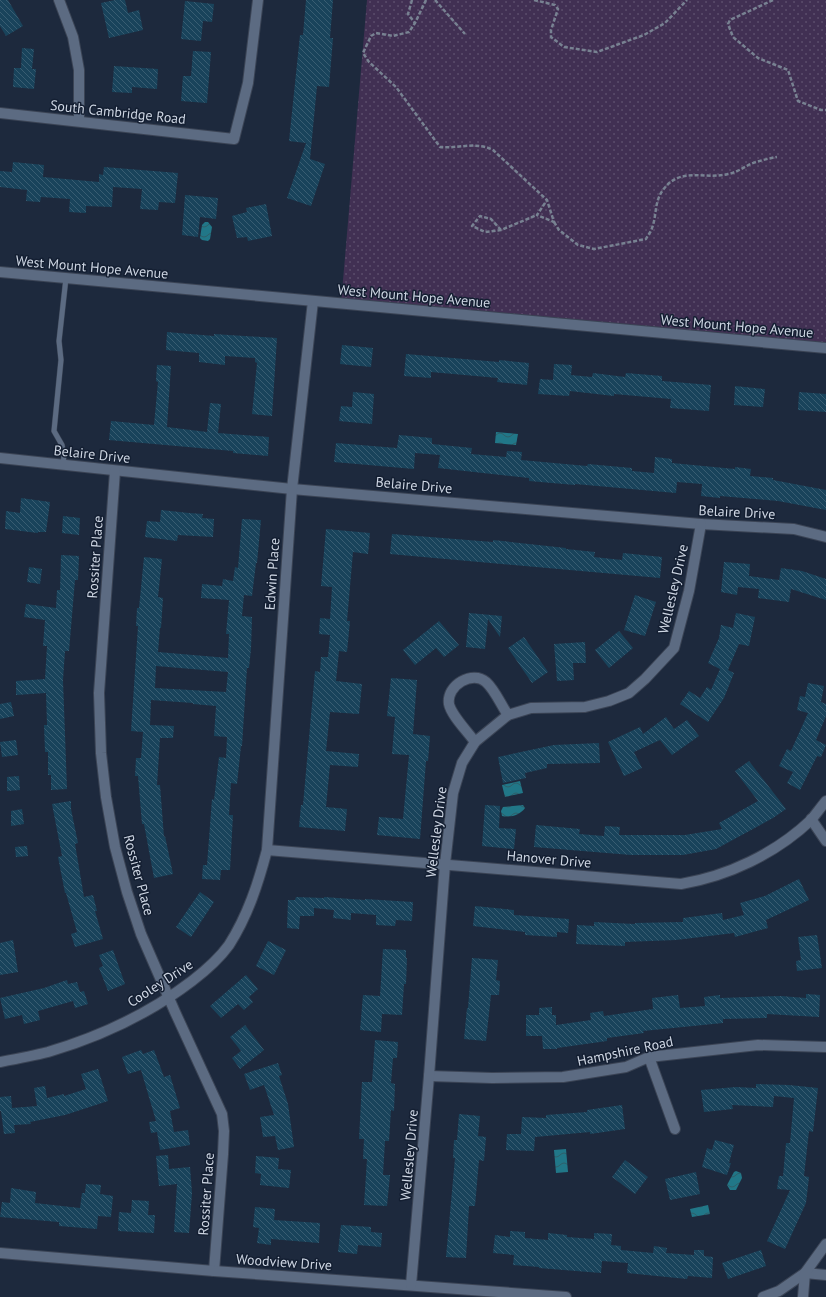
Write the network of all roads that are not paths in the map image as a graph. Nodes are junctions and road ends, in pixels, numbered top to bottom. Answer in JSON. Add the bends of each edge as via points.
{"nodes":[{"id":1,"x":59,"y":0,"type":"edge"},
{"id":2,"x":258,"y":0,"type":"edge"},
{"id":3,"x":0,"y":113,"type":"edge"},
{"id":4,"x":79,"y":121,"type":"junction"},
{"id":5,"x":0,"y":272,"type":"edge"},
{"id":6,"x":66,"y":278,"type":"junction"},
{"id":7,"x":313,"y":301,"type":"junction"},
{"id":8,"x":826,"y":348,"type":"edge"},
{"id":9,"x":0,"y":458,"type":"edge"},
{"id":10,"x":63,"y":465,"type":"junction"},
{"id":11,"x":115,"y":471,"type":"junction"},
{"id":12,"x":292,"y":489,"type":"junction"},
{"id":13,"x":701,"y":524,"type":"junction"},
{"id":14,"x":826,"y":537,"type":"edge"},
{"id":15,"x":508,"y":715,"type":"junction"},
{"id":16,"x":475,"y":742,"type":"junction"},
{"id":17,"x":826,"y":801,"type":"edge"},
{"id":18,"x":811,"y":819,"type":"junction"},
{"id":19,"x":826,"y":841,"type":"edge"},
{"id":20,"x":267,"y":850,"type":"junction"},
{"id":21,"x":446,"y":864,"type":"junction"},
{"id":22,"x":168,"y":997,"type":"junction"},
{"id":23,"x":826,"y":1047,"type":"edge"},
{"id":24,"x":649,"y":1057,"type":"junction"},
{"id":25,"x":0,"y":1062,"type":"edge"},
{"id":26,"x":429,"y":1076,"type":"junction"},
{"id":27,"x":674,"y":1129,"type":"dead end"},
{"id":28,"x":826,"y":1244,"type":"edge"},
{"id":29,"x":0,"y":1253,"type":"edge"},
{"id":30,"x":214,"y":1271,"type":"junction"},
{"id":31,"x":805,"y":1273,"type":"junction"},
{"id":32,"x":826,"y":1275,"type":"edge"},
{"id":33,"x":411,"y":1285,"type":"junction"},
{"id":34,"x":566,"y":1297,"type":"edge"},
{"id":35,"x":763,"y":1297,"type":"edge"},
{"id":36,"x":803,"y":1297,"type":"edge"}],
"edges":[{"from":1,"to":4,"type":"street","via":[[72,36],[79,70]]},
{"from":2,"to":4,"type":"street","name":"South Cambridge Road","via":[[248,83],[234,139]]},
{"from":3,"to":4,"type":"street","name":"South Cambridge Road"},
{"from":5,"to":6,"type":"street","name":"West Mount Hope Avenue"},
{"from":6,"to":7,"type":"street","name":"West Mount Hope Avenue"},
{"from":6,"to":10,"type":"lane","via":[[59,341],[61,360],[54,431],[62,445]]},
{"from":7,"to":8,"type":"street","name":"West Mount Hope Avenue"},
{"from":7,"to":12,"type":"street","name":"Edwin Place"},
{"from":9,"to":10,"type":"street","name":"Belaire Drive"},
{"from":10,"to":11,"type":"street","name":"Belaire Drive"},
{"from":11,"to":12,"type":"street","name":"Belaire Drive"},
{"from":11,"to":22,"type":"street","name":"Rossiter Place","via":[[100,669],[101,753],[106,797],[127,892],[141,934]]},
{"from":12,"to":13,"type":"street","name":"Belaire Drive"},
{"from":12,"to":20,"type":"street","name":"Edwin Place"},
{"from":13,"to":14,"type":"street","name":"Belaire Drive","via":[[794,529]]},
{"from":13,"to":15,"type":"street","name":"Wellesley Drive","via":[[689,592],[674,648],[645,679],[629,693],[585,707],[530,708]]},
{"from":15,"to":16,"type":"street","name":"Wellesley Drive"},
{"from":15,"to":16,"type":"street","via":[[485,681],[476,678],[455,685],[449,703],[453,713]]},
{"from":16,"to":21,"type":"street","name":"Wellesley Drive","via":[[462,763],[453,793]]},
{"from":17,"to":18,"type":"street","name":"Hanover Drive"},
{"from":18,"to":19,"type":"street"},
{"from":18,"to":21,"type":"street","name":"Hanover Drive","via":[[754,860],[703,880],[681,884]]},
{"from":20,"to":21,"type":"street","name":"Hanover Drive"},
{"from":20,"to":22,"type":"street","name":"Cooley Drive","via":[[247,912],[228,946],[207,969]]},
{"from":21,"to":26,"type":"street","name":"Wellesley Drive"},
{"from":22,"to":25,"type":"street","name":"Cooley Drive","via":[[140,1014],[83,1040],[47,1052]]},
{"from":22,"to":30,"type":"street","name":"Rossiter Place","via":[[222,1114],[223,1154]]},
{"from":23,"to":24,"type":"street","name":"Hampshire Road","via":[[758,1044]]},
{"from":24,"to":26,"type":"street","name":"Hampshire Road","via":[[626,1067],[563,1077]]},
{"from":24,"to":27,"type":"street"},
{"from":26,"to":33,"type":"street","name":"Wellesley Drive"},
{"from":28,"to":31,"type":"street"},
{"from":29,"to":30,"type":"street","name":"Woodview Drive"},
{"from":30,"to":33,"type":"street","name":"Woodview Drive"},
{"from":31,"to":32,"type":"street"},
{"from":31,"to":35,"type":"street","via":[[779,1291]]},
{"from":31,"to":36,"type":"street"},
{"from":33,"to":34,"type":"street","name":"Woodview Drive"}]}
